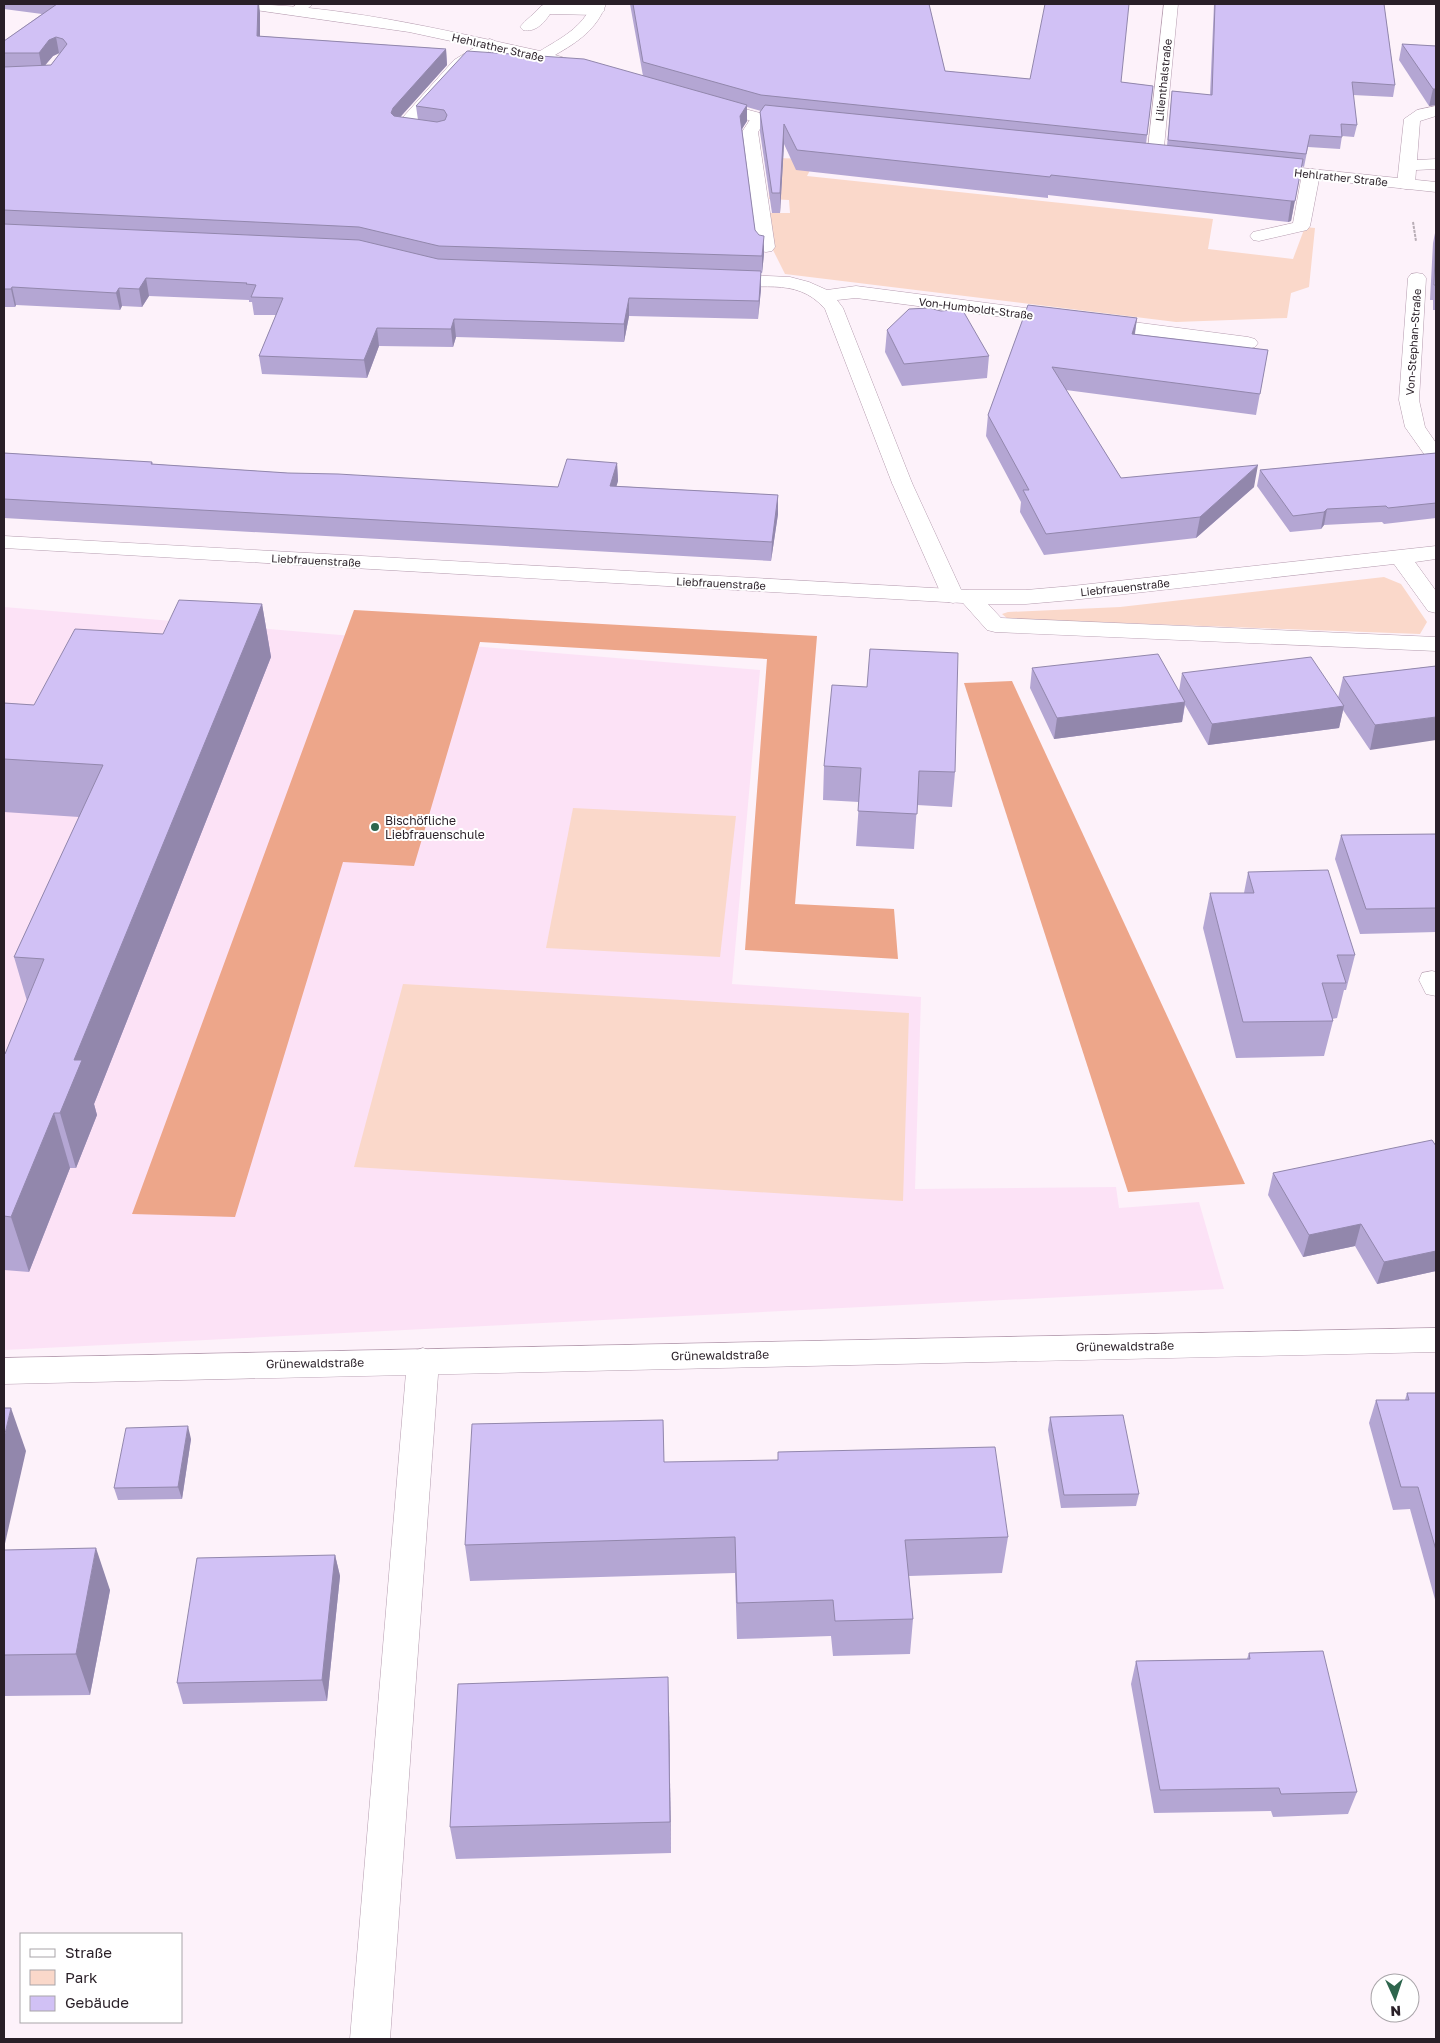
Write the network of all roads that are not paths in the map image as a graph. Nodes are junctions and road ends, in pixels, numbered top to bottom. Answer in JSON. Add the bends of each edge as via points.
{"nodes":[{"id":1,"x":241,"y":4,"type":"edge"},
{"id":2,"x":1171,"y":4,"type":"edge"},
{"id":3,"x":598,"y":7,"type":"edge"},
{"id":4,"x":301,"y":8,"type":"edge"},
{"id":5,"x":528,"y":27,"type":"dead end"},
{"id":6,"x":490,"y":44,"type":"junction"},
{"id":7,"x":542,"y":56,"type":"junction"},
{"id":8,"x":593,"y":72,"type":"edge"},
{"id":9,"x":694,"y":100,"type":"edge"},
{"id":10,"x":1436,"y":111,"type":"edge"},
{"id":11,"x":759,"y":118,"type":"junction"},
{"id":12,"x":816,"y":124,"type":"edge"},
{"id":13,"x":439,"y":132,"type":"edge"},
{"id":14,"x":1136,"y":155,"type":"edge"},
{"id":15,"x":1155,"y":157,"type":"junction"},
{"id":16,"x":1175,"y":159,"type":"edge"},
{"id":17,"x":1436,"y":164,"type":"edge"},
{"id":18,"x":1409,"y":165,"type":"junction"},
{"id":19,"x":1252,"y":168,"type":"edge"},
{"id":20,"x":1311,"y":174,"type":"junction"},
{"id":21,"x":1406,"y":184,"type":"junction"},
{"id":22,"x":1436,"y":187,"type":"edge"},
{"id":23,"x":1260,"y":236,"type":"dead end"},
{"id":24,"x":766,"y":247,"type":"edge"},
{"id":25,"x":1417,"y":278,"type":"dead end"},
{"id":26,"x":704,"y":280,"type":"edge"},
{"id":27,"x":823,"y":296,"type":"junction"},
{"id":28,"x":1248,"y":343,"type":"dead end"},
{"id":29,"x":1436,"y":457,"type":"edge"},
{"id":30,"x":4,"y":542,"type":"edge"},
{"id":31,"x":1436,"y":553,"type":"edge"},
{"id":32,"x":1400,"y":557,"type":"junction"},
{"id":33,"x":961,"y":597,"type":"junction"},
{"id":34,"x":1436,"y":606,"type":"edge"},
{"id":35,"x":1436,"y":644,"type":"edge"},
{"id":36,"x":1436,"y":1340,"type":"edge"},
{"id":37,"x":424,"y":1361,"type":"junction"},
{"id":38,"x":4,"y":1370,"type":"edge"},
{"id":39,"x":370,"y":2039,"type":"edge"}],
"edges":[{"from":1,"to":4,"type":"street","name":"Hehlrather Straße"},
{"from":2,"to":15,"type":"street","name":"Lilienthalstraße"},
{"from":3,"to":5,"type":"street","via":[[546,9]]},
{"from":3,"to":7,"type":"street","via":[[587,28]]},
{"from":4,"to":6,"type":"street","name":"Hehlrather Straße","via":[[409,26]]},
{"from":6,"to":7,"type":"street","name":"Hehlrather Straße"},
{"from":6,"to":13,"type":"street","via":[[460,64],[402,128]]},
{"from":7,"to":8,"type":"street","name":"Hehlrather Straße"},
{"from":9,"to":11,"type":"street"},
{"from":10,"to":18,"type":"street","via":[[1412,119]]},
{"from":11,"to":12,"type":"street"},
{"from":11,"to":24,"type":"street","via":[[750,132]]},
{"from":14,"to":15,"type":"street"},
{"from":15,"to":16,"type":"street"},
{"from":17,"to":18,"type":"street"},
{"from":18,"to":21,"type":"street"},
{"from":19,"to":20,"type":"street","name":"Hehlrather Straße"},
{"from":20,"to":21,"type":"street","name":"Hehlrather Straße"},
{"from":20,"to":23,"type":"street","via":[[1301,226]]},
{"from":21,"to":22,"type":"street","name":"Hehlrather Straße"},
{"from":25,"to":29,"type":"street","name":"Von-Stephan-Straße","via":[[1409,400],[1415,427]]},
{"from":26,"to":27,"type":"street","via":[[783,282],[808,288]]},
{"from":27,"to":28,"type":"street","name":"Von-Humboldt-Straße","via":[[856,292]]},
{"from":27,"to":33,"type":"street","via":[[834,308],[902,483]]},
{"from":30,"to":33,"type":"street","name":"Liebfrauenstraße"},
{"from":31,"to":32,"type":"street","name":"Liebfrauenstraße"},
{"from":32,"to":33,"type":"street","name":"Liebfrauenstraße","via":[[1072,593]]},
{"from":32,"to":34,"type":"street"},
{"from":33,"to":35,"type":"street","via":[[995,625]]},
{"from":36,"to":37,"type":"street","name":"Grünewaldstraße"},
{"from":37,"to":38,"type":"street","name":"Grünewaldstraße"},
{"from":37,"to":39,"type":"street"}]}
